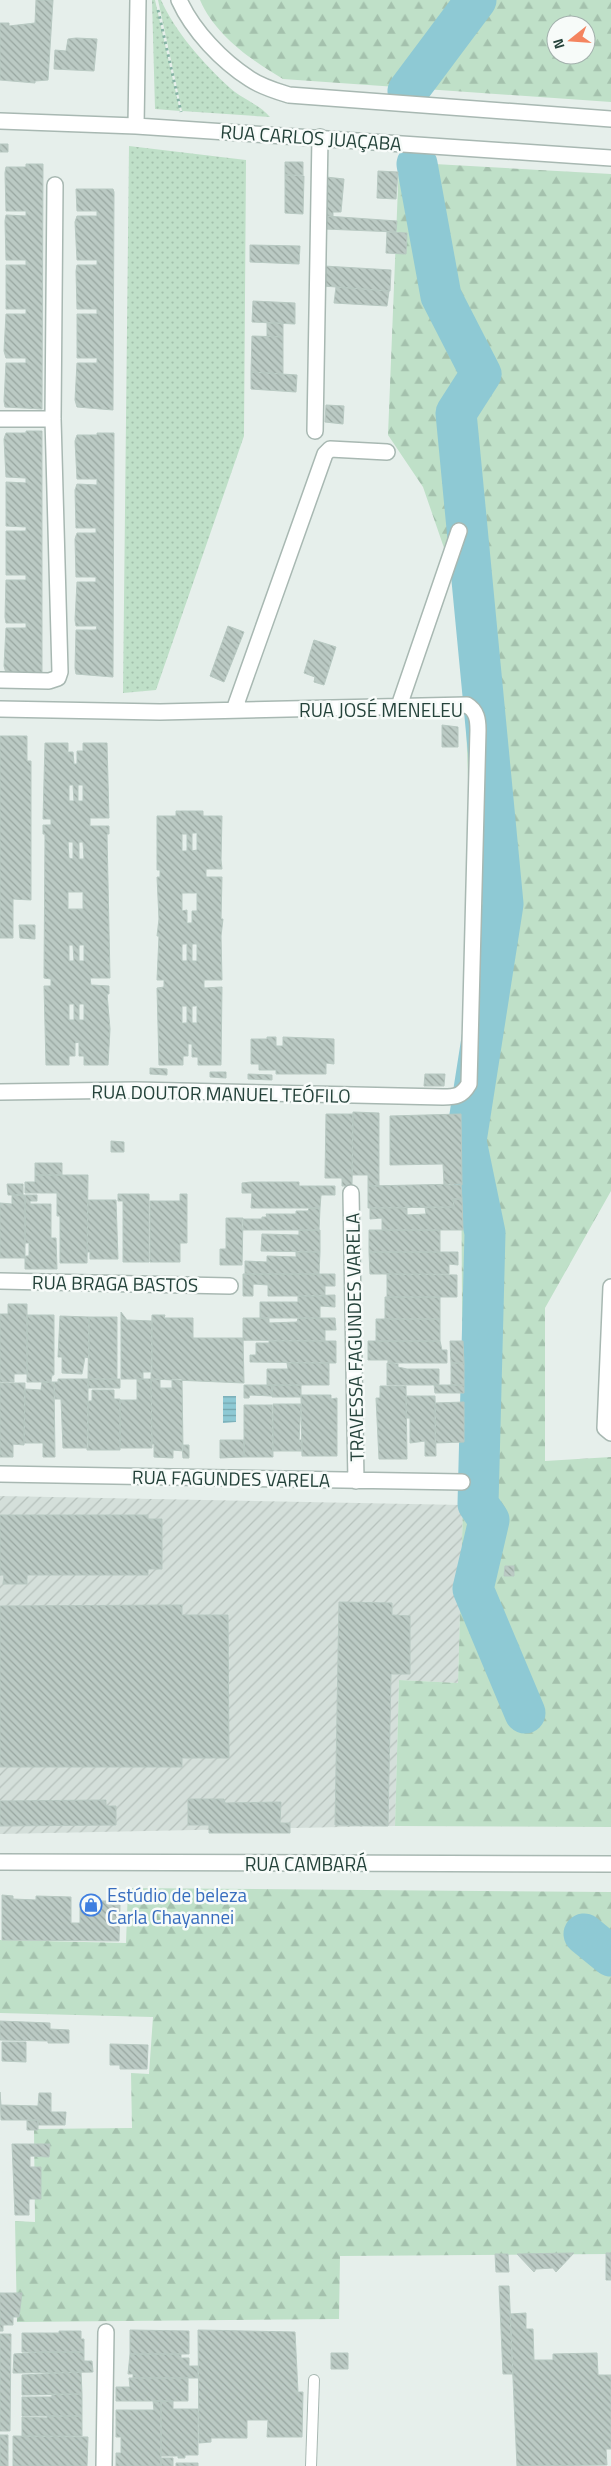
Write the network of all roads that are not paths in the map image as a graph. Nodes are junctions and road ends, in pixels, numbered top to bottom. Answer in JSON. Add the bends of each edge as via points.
{"nodes":[{"id":1,"x":138,"y":0,"type":"edge"},
{"id":2,"x":179,"y":0,"type":"edge"},
{"id":3,"x":611,"y":119,"type":"edge"},
{"id":4,"x":0,"y":122,"type":"edge"},
{"id":5,"x":136,"y":126,"type":"junction"},
{"id":6,"x":320,"y":137,"type":"junction"},
{"id":7,"x":611,"y":158,"type":"edge"},
{"id":8,"x":55,"y":186,"type":"dead end"},
{"id":9,"x":0,"y":419,"type":"edge"},
{"id":10,"x":53,"y":419,"type":"junction"},
{"id":11,"x":315,"y":431,"type":"dead end"},
{"id":12,"x":387,"y":452,"type":"dead end"},
{"id":13,"x":459,"y":531,"type":"dead end"},
{"id":14,"x":0,"y":680,"type":"edge"},
{"id":15,"x":399,"y":706,"type":"junction"},
{"id":16,"x":0,"y":709,"type":"edge"},
{"id":17,"x":234,"y":710,"type":"junction"},
{"id":18,"x":0,"y":1092,"type":"edge"},
{"id":19,"x":443,"y":1097,"type":"joint"},
{"id":20,"x":351,"y":1193,"type":"dead end"},
{"id":21,"x":0,"y":1281,"type":"edge"},
{"id":22,"x":230,"y":1286,"type":"dead end"},
{"id":23,"x":611,"y":1288,"type":"edge"},
{"id":24,"x":611,"y":1433,"type":"edge"},
{"id":25,"x":0,"y":1474,"type":"edge"},
{"id":26,"x":356,"y":1481,"type":"junction"},
{"id":27,"x":462,"y":1482,"type":"dead end"},
{"id":28,"x":0,"y":1862,"type":"edge"},
{"id":29,"x":611,"y":1864,"type":"edge"},
{"id":30,"x":106,"y":2332,"type":"dead end"},
{"id":31,"x":314,"y":2380,"type":"dead end"},
{"id":32,"x":104,"y":2466,"type":"edge"},
{"id":33,"x":311,"y":2466,"type":"edge"}],
"edges":[{"from":1,"to":5,"type":"street"},
{"from":2,"to":3,"type":"street","via":[[196,29],[241,73],[266,88],[289,95]]},
{"from":4,"to":5,"type":"street","name":"RUA CARLOS JUAÇABA"},
{"from":5,"to":6,"type":"street","name":"RUA CARLOS JUAÇABA"},
{"from":6,"to":7,"type":"street","name":"RUA CARLOS JUAÇABA"},
{"from":6,"to":11,"type":"street"},
{"from":8,"to":10,"type":"street"},
{"from":9,"to":10,"type":"street"},
{"from":10,"to":14,"type":"street","via":[[60,672],[58,678],[49,681]]},
{"from":12,"to":17,"type":"street","via":[[330,449],[325,454]]},
{"from":13,"to":15,"type":"street"},
{"from":15,"to":17,"type":"street","name":"RUA JOSÉ MENELEU"},
{"from":15,"to":19,"type":"street","name":"RUA JOSÉ MENELEU","via":[[467,706],[478,718],[469,1084],[464,1093]]},
{"from":16,"to":17,"type":"street","name":"RUA JOSÉ MENELEU"},
{"from":18,"to":19,"type":"street","name":"RUA DOUTOR MANUEL TEÓFILO","via":[[136,1090]]},
{"from":20,"to":26,"type":"street","name":"TRAVESSA FAGUNDES VARELA"},
{"from":21,"to":22,"type":"street","name":"RUA BRAGA BASTOS"},
{"from":23,"to":24,"type":"street","via":[[605,1428]]},
{"from":25,"to":26,"type":"street","name":"RUA FAGUNDES VARELA"},
{"from":26,"to":27,"type":"street","name":"RUA FAGUNDES VARELA"},
{"from":28,"to":29,"type":"street","name":"RUA CAMBARÁ"},
{"from":30,"to":32,"type":"street"},
{"from":31,"to":33,"type":"lane"}]}
